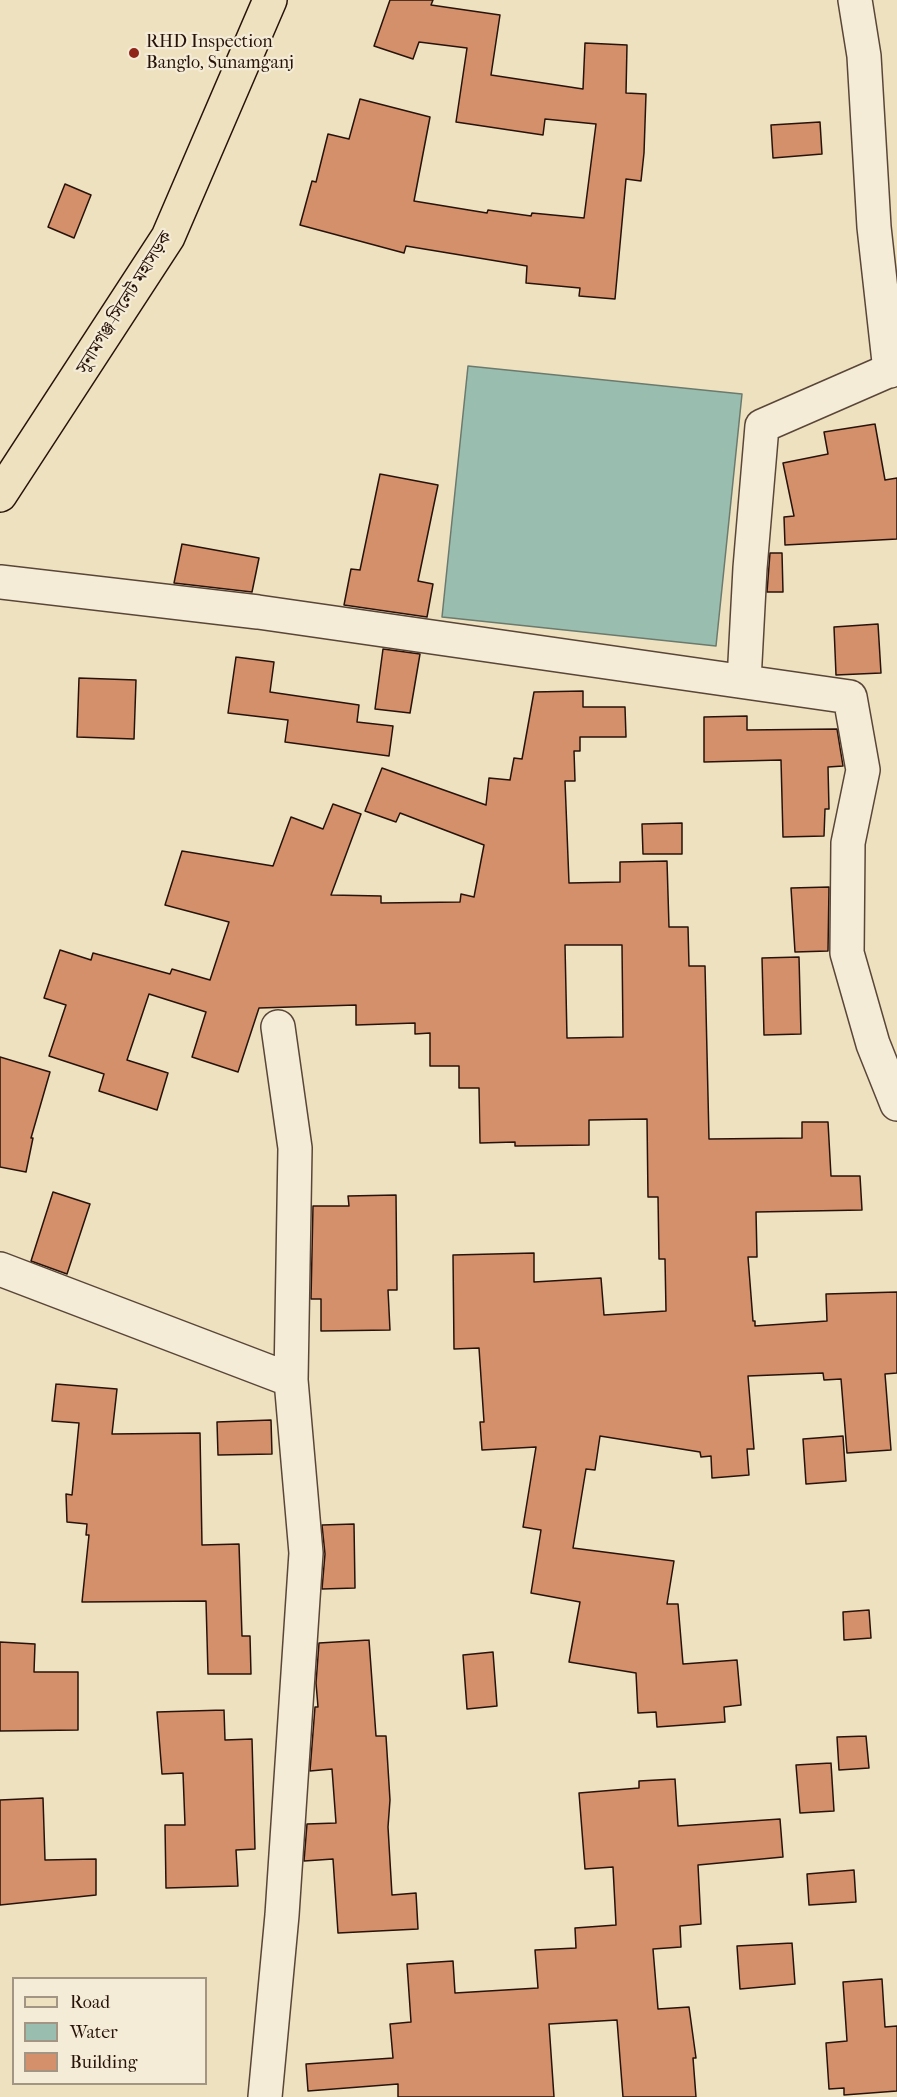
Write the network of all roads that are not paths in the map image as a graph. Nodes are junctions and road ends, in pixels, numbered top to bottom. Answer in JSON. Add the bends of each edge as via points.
{"nodes":[{"id":1,"x":270,"y":0,"type":"edge"},
{"id":2,"x":855,"y":0,"type":"edge"},
{"id":3,"x":893,"y":369,"type":"edge"},
{"id":4,"x":0,"y":495,"type":"edge"},
{"id":5,"x":0,"y":582,"type":"edge"},
{"id":6,"x":744,"y":681,"type":"junction"},
{"id":7,"x":278,"y":1027,"type":"dead end"},
{"id":8,"x":897,"y":1104,"type":"edge"},
{"id":9,"x":0,"y":1269,"type":"edge"},
{"id":10,"x":291,"y":1380,"type":"junction"},
{"id":11,"x":265,"y":2097,"type":"edge"}],
"edges":[{"from":1,"to":4,"type":"main road","name":"সুনামগঞ্জ-সিলেট মহাসড়ক","via":[[168,237]]},
{"from":2,"to":3,"type":"street","via":[[864,56],[874,227]]},
{"from":3,"to":6,"type":"street","via":[[762,426]]},
{"from":5,"to":6,"type":"street","via":[[258,612]]},
{"from":6,"to":8,"type":"street","via":[[850,697],[862,770],[848,843],[847,953],[873,1044]]},
{"from":7,"to":10,"type":"street","via":[[295,1148]]},
{"from":9,"to":10,"type":"street"},
{"from":10,"to":11,"type":"street","via":[[306,1553],[282,1915]]}]}
